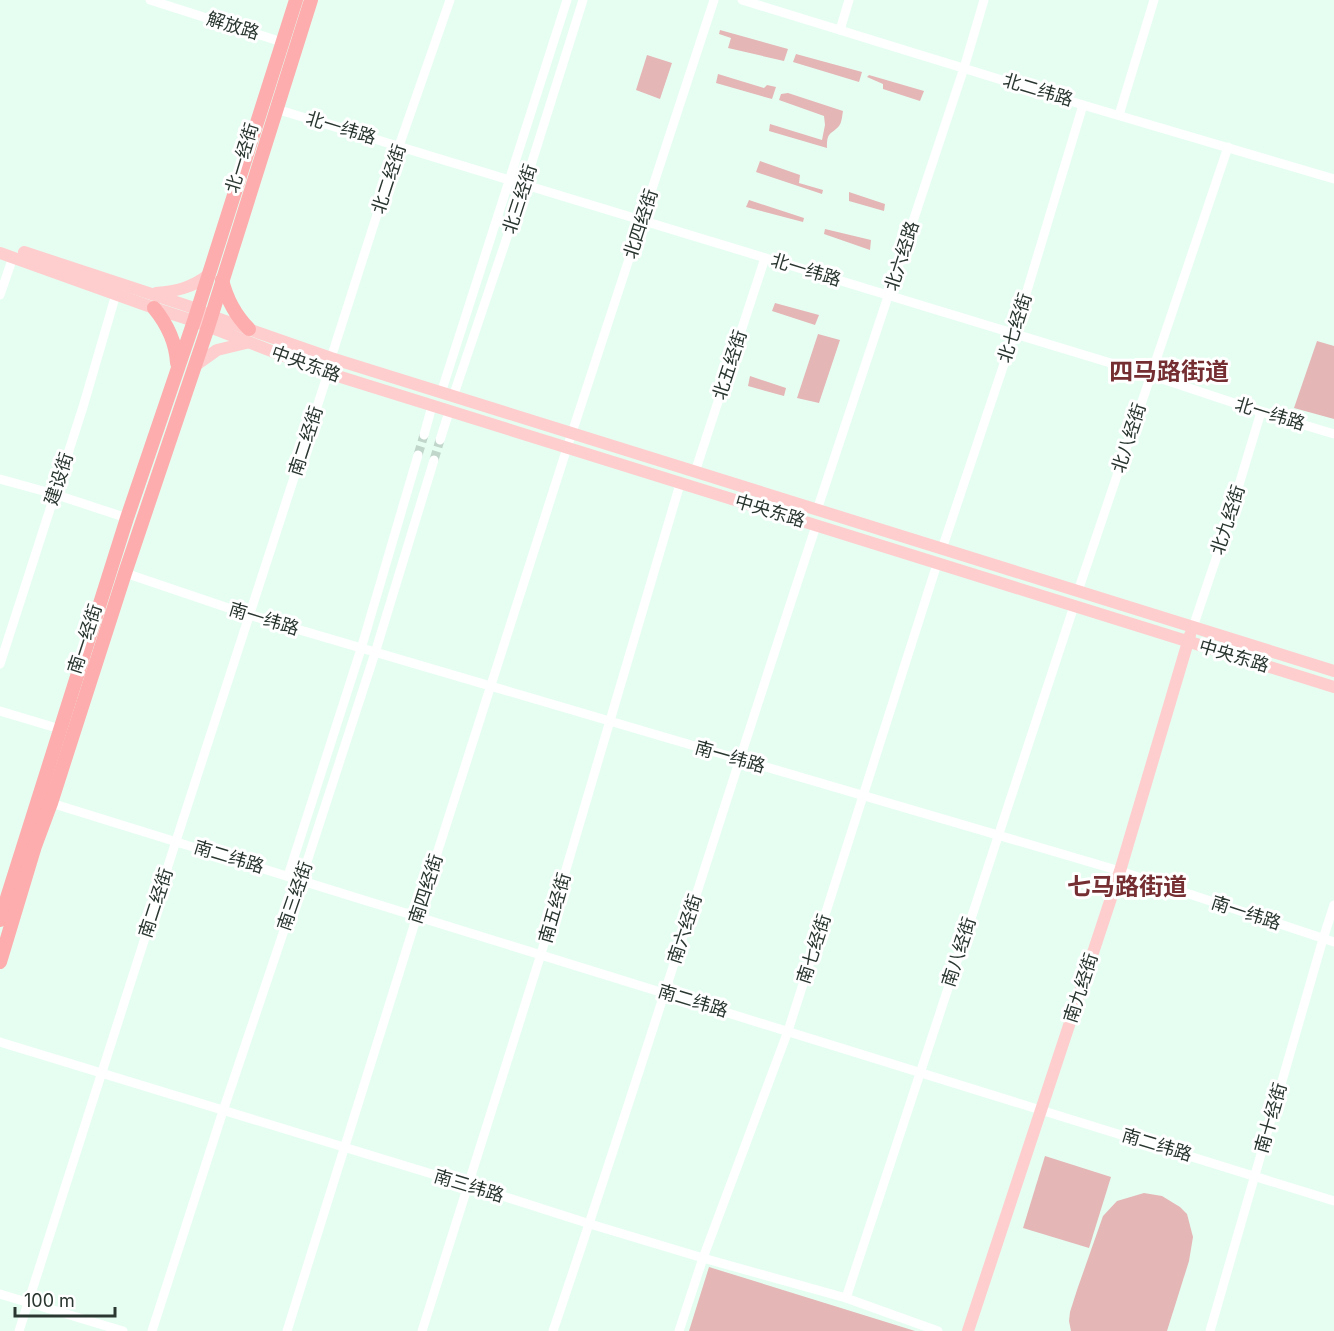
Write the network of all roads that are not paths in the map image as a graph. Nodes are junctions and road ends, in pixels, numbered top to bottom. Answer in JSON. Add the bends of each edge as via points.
{"nodes":[{"id":1,"x":150,"y":0,"type":"edge"},
{"id":2,"x":296,"y":0,"type":"edge"},
{"id":3,"x":311,"y":0,"type":"edge"},
{"id":4,"x":450,"y":0,"type":"edge"},
{"id":5,"x":567,"y":0,"type":"edge"},
{"id":6,"x":583,"y":0,"type":"edge"},
{"id":7,"x":714,"y":0,"type":"edge"},
{"id":8,"x":742,"y":0,"type":"edge"},
{"id":9,"x":849,"y":0,"type":"edge"},
{"id":10,"x":984,"y":0,"type":"edge"},
{"id":11,"x":1154,"y":0,"type":"edge"},
{"id":12,"x":840,"y":30,"type":"junction"},
{"id":13,"x":282,"y":42,"type":"junction"},
{"id":14,"x":964,"y":68,"type":"junction"},
{"id":15,"x":1083,"y":105,"type":"junction"},
{"id":16,"x":276,"y":108,"type":"junction"},
{"id":17,"x":1119,"y":115,"type":"junction"},
{"id":18,"x":399,"y":146,"type":"junction"},
{"id":19,"x":1228,"y":147,"type":"junction"},
{"id":20,"x":1334,"y":179,"type":"edge"},
{"id":21,"x":509,"y":180,"type":"junction"},
{"id":22,"x":525,"y":184,"type":"junction"},
{"id":23,"x":642,"y":220,"type":"junction"},
{"id":24,"x":0,"y":245,"type":"edge"},
{"id":25,"x":0,"y":253,"type":"edge"},
{"id":26,"x":13,"y":257,"type":"junction"},
{"id":27,"x":765,"y":258,"type":"junction"},
{"id":28,"x":208,"y":275,"type":"junction"},
{"id":29,"x":222,"y":280,"type":"junction"},
{"id":30,"x":116,"y":294,"type":"junction"},
{"id":31,"x":150,"y":294,"type":"junction"},
{"id":32,"x":0,"y":296,"type":"edge"},
{"id":33,"x":889,"y":296,"type":"junction"},
{"id":34,"x":154,"y":308,"type":"junction"},
{"id":35,"x":195,"y":315,"type":"junction"},
{"id":36,"x":210,"y":322,"type":"junction"},
{"id":37,"x":1014,"y":334,"type":"junction"},
{"id":38,"x":248,"y":336,"type":"junction"},
{"id":39,"x":331,"y":358,"type":"junction"},
{"id":40,"x":196,"y":365,"type":"junction"},
{"id":41,"x":178,"y":368,"type":"junction"},
{"id":42,"x":328,"y":374,"type":"junction"},
{"id":43,"x":1150,"y":375,"type":"junction"},
{"id":44,"x":441,"y":393,"type":"junction"},
{"id":45,"x":453,"y":397,"type":"junction"},
{"id":46,"x":432,"y":406,"type":"junction"},
{"id":47,"x":449,"y":412,"type":"junction"},
{"id":48,"x":1261,"y":412,"type":"junction"},
{"id":49,"x":572,"y":434,"type":"junction"},
{"id":50,"x":1334,"y":434,"type":"edge"},
{"id":51,"x":424,"y":435,"type":"tunnel mouth"},
{"id":52,"x":440,"y":440,"type":"tunnel mouth"},
{"id":53,"x":567,"y":448,"type":"junction"},
{"id":54,"x":418,"y":454,"type":"tunnel mouth"},
{"id":55,"x":434,"y":460,"type":"tunnel mouth"},
{"id":56,"x":695,"y":472,"type":"junction"},
{"id":57,"x":0,"y":479,"type":"edge"},
{"id":58,"x":680,"y":483,"type":"junction"},
{"id":59,"x":54,"y":494,"type":"junction"},
{"id":60,"x":817,"y":510,"type":"junction"},
{"id":61,"x":126,"y":518,"type":"junction"},
{"id":62,"x":816,"y":526,"type":"junction"},
{"id":63,"x":942,"y":549,"type":"junction"},
{"id":64,"x":936,"y":564,"type":"junction"},
{"id":65,"x":125,"y":573,"type":"junction"},
{"id":66,"x":1078,"y":591,"type":"junction"},
{"id":67,"x":1074,"y":606,"type":"junction"},
{"id":68,"x":249,"y":615,"type":"junction"},
{"id":69,"x":1193,"y":627,"type":"junction"},
{"id":70,"x":1188,"y":642,"type":"junction"},
{"id":71,"x":361,"y":649,"type":"junction"},
{"id":72,"x":375,"y":653,"type":"junction"},
{"id":73,"x":0,"y":664,"type":"edge"},
{"id":74,"x":1334,"y":670,"type":"edge"},
{"id":75,"x":491,"y":686,"type":"junction"},
{"id":76,"x":1334,"y":687,"type":"edge"},
{"id":77,"x":0,"y":711,"type":"edge"},
{"id":78,"x":610,"y":722,"type":"junction"},
{"id":79,"x":60,"y":729,"type":"junction"},
{"id":80,"x":739,"y":759,"type":"junction"},
{"id":81,"x":862,"y":796,"type":"junction"},
{"id":82,"x":51,"y":803,"type":"junction"},
{"id":83,"x":998,"y":835,"type":"junction"},
{"id":84,"x":176,"y":841,"type":"junction"},
{"id":85,"x":1120,"y":871,"type":"junction"},
{"id":86,"x":288,"y":876,"type":"junction"},
{"id":87,"x":301,"y":880,"type":"junction"},
{"id":88,"x":1334,"y":905,"type":"edge"},
{"id":89,"x":417,"y":916,"type":"junction"},
{"id":90,"x":0,"y":920,"type":"edge"},
{"id":91,"x":1323,"y":939,"type":"junction"},
{"id":92,"x":1334,"y":942,"type":"edge"},
{"id":93,"x":541,"y":954,"type":"junction"},
{"id":94,"x":0,"y":962,"type":"edge"},
{"id":95,"x":665,"y":993,"type":"junction"},
{"id":96,"x":788,"y":1031,"type":"junction"},
{"id":97,"x":0,"y":1042,"type":"edge"},
{"id":98,"x":920,"y":1072,"type":"junction"},
{"id":99,"x":101,"y":1073,"type":"junction"},
{"id":100,"x":1041,"y":1110,"type":"junction"},
{"id":101,"x":223,"y":1111,"type":"junction"},
{"id":102,"x":345,"y":1148,"type":"junction"},
{"id":103,"x":1255,"y":1176,"type":"junction"},
{"id":104,"x":468,"y":1185,"type":"junction"},
{"id":105,"x":1334,"y":1201,"type":"edge"},
{"id":106,"x":590,"y":1224,"type":"junction"},
{"id":107,"x":703,"y":1258,"type":"junction"},
{"id":108,"x":0,"y":1294,"type":"edge"},
{"id":109,"x":846,"y":1298,"type":"junction"},
{"id":110,"x":28,"y":1302,"type":"junction"},
{"id":111,"x":19,"y":1331,"type":"edge"},
{"id":112,"x":123,"y":1331,"type":"edge"},
{"id":113,"x":152,"y":1331,"type":"edge"},
{"id":114,"x":286,"y":1331,"type":"edge"},
{"id":115,"x":422,"y":1331,"type":"edge"},
{"id":116,"x":554,"y":1331,"type":"edge"},
{"id":117,"x":678,"y":1331,"type":"edge"},
{"id":118,"x":938,"y":1331,"type":"edge"},
{"id":119,"x":968,"y":1331,"type":"edge"},
{"id":120,"x":1210,"y":1331,"type":"edge"}],
"edges":[{"from":1,"to":13,"type":"street","name":"解放路"},
{"from":2,"to":13,"type":"highway","name":"北一经街"},
{"from":3,"to":16,"type":"highway","name":"北一经街"},
{"from":4,"to":18,"type":"street","name":"北二经街"},
{"from":5,"to":21,"type":"street"},
{"from":6,"to":22,"type":"street","name":"北三经街"},
{"from":7,"to":23,"type":"street","name":"北四经街"},
{"from":8,"to":12,"type":"street","name":"北二纬路"},
{"from":9,"to":12,"type":"street"},
{"from":10,"to":14,"type":"street","name":"北六经路"},
{"from":11,"to":17,"type":"street"},
{"from":12,"to":14,"type":"street","name":"北二纬路"},
{"from":13,"to":28,"type":"highway","name":"北一经街"},
{"from":14,"to":15,"type":"street","name":"北二纬路"},
{"from":14,"to":33,"type":"street","name":"北六经路"},
{"from":15,"to":17,"type":"street","name":"北二纬路"},
{"from":15,"to":37,"type":"street","name":"北七经街"},
{"from":16,"to":18,"type":"street","name":"北一纬路"},
{"from":16,"to":29,"type":"highway","name":"北一经街"},
{"from":17,"to":19,"type":"street","name":"北二纬路"},
{"from":18,"to":21,"type":"street","name":"北一纬路"},
{"from":18,"to":39,"type":"street","name":"北二经街"},
{"from":19,"to":20,"type":"street","name":"北二纬路"},
{"from":19,"to":43,"type":"street","name":"北八经街"},
{"from":21,"to":22,"type":"street","name":"北一纬路"},
{"from":21,"to":44,"type":"street"},
{"from":22,"to":23,"type":"street","name":"北一纬路"},
{"from":22,"to":45,"type":"street","name":"北三经街"},
{"from":23,"to":27,"type":"street","name":"北一纬路"},
{"from":23,"to":49,"type":"street","name":"北四经街"},
{"from":24,"to":31,"type":"main road"},
{"from":25,"to":26,"type":"main road"},
{"from":26,"to":30,"type":"main road"},
{"from":26,"to":32,"type":"street"},
{"from":27,"to":33,"type":"street","name":"北一纬路"},
{"from":27,"to":56,"type":"street","name":"北五经街"},
{"from":28,"to":31,"type":"main road","via":[[188,287]]},
{"from":28,"to":35,"type":"highway","name":"北一经街"},
{"from":29,"to":36,"type":"highway","name":"北一经街"},
{"from":29,"to":38,"type":"highway"},
{"from":30,"to":34,"type":"main road"},
{"from":30,"to":59,"type":"street","name":"建设街"},
{"from":31,"to":35,"type":"main road"},
{"from":33,"to":37,"type":"street","name":"北一纬路"},
{"from":33,"to":60,"type":"street","name":"北六经路"},
{"from":34,"to":35,"type":"main road"},
{"from":34,"to":41,"type":"highway","via":[[172,339]]},
{"from":35,"to":36,"type":"main road","name":"中央东路"},
{"from":35,"to":41,"type":"highway","name":"南一经街"},
{"from":36,"to":38,"type":"main road","name":"中央东路"},
{"from":36,"to":40,"type":"highway","name":"南一经街"},
{"from":37,"to":43,"type":"street","name":"北一纬路"},
{"from":37,"to":63,"type":"street","name":"北七经街"},
{"from":38,"to":39,"type":"main road","name":"中央东路"},
{"from":38,"to":40,"type":"main road"},
{"from":38,"to":42,"type":"main road","name":"中央东路"},
{"from":39,"to":44,"type":"main road","name":"中央东路"},
{"from":40,"to":65,"type":"highway","name":"南一经街"},
{"from":41,"to":61,"type":"highway","name":"南一经街"},
{"from":42,"to":46,"type":"main road","name":"中央东路"},
{"from":42,"to":68,"type":"street","name":"南二经街"},
{"from":43,"to":48,"type":"street","name":"北一纬路"},
{"from":43,"to":66,"type":"street","name":"北八经街"},
{"from":44,"to":45,"type":"main road","name":"中央东路"},
{"from":45,"to":49,"type":"main road","name":"中央东路"},
{"from":46,"to":47,"type":"main road","name":"中央东路"},
{"from":46,"to":51,"type":"street"},
{"from":47,"to":52,"type":"street"},
{"from":47,"to":53,"type":"main road","name":"中央东路"},
{"from":48,"to":50,"type":"street","name":"北一纬路"},
{"from":48,"to":69,"type":"street","name":"北九经街"},
{"from":49,"to":53,"type":"street","name":"北四经街"},
{"from":49,"to":56,"type":"main road","name":"中央东路"},
{"from":53,"to":58,"type":"main road","name":"中央东路"},
{"from":53,"to":75,"type":"street","name":"南四经街"},
{"from":54,"to":71,"type":"street"},
{"from":55,"to":72,"type":"street","name":"南三经街"},
{"from":56,"to":60,"type":"main road","name":"中央东路"},
{"from":57,"to":59,"type":"street"},
{"from":58,"to":62,"type":"main road","name":"中央东路"},
{"from":58,"to":78,"type":"street","name":"南五经街"},
{"from":59,"to":61,"type":"street"},
{"from":59,"to":73,"type":"street","name":"建设街"},
{"from":60,"to":63,"type":"main road","name":"中央东路"},
{"from":61,"to":79,"type":"highway","name":"南一经街"},
{"from":62,"to":64,"type":"main road","name":"中央东路"},
{"from":62,"to":80,"type":"street","name":"南六经街"},
{"from":63,"to":66,"type":"main road","name":"中央东路"},
{"from":64,"to":67,"type":"main road","name":"中央东路"},
{"from":64,"to":81,"type":"street","name":"南七经街"},
{"from":65,"to":68,"type":"street","name":"南一纬路"},
{"from":65,"to":82,"type":"highway","name":"南一经街"},
{"from":66,"to":69,"type":"main road","name":"中央东路"},
{"from":67,"to":70,"type":"main road","name":"中央东路"},
{"from":67,"to":83,"type":"street","name":"南八经街"},
{"from":68,"to":71,"type":"street","name":"南一纬路"},
{"from":68,"to":84,"type":"street","name":"南二经街"},
{"from":69,"to":70,"type":"main road","name":"南九经街"},
{"from":69,"to":74,"type":"main road","name":"中央东路"},
{"from":70,"to":76,"type":"main road","name":"中央东路"},
{"from":70,"to":85,"type":"main road","name":"南九经街"},
{"from":71,"to":72,"type":"street","name":"南一纬路"},
{"from":71,"to":86,"type":"street"},
{"from":72,"to":75,"type":"street","name":"南一纬路"},
{"from":72,"to":87,"type":"street","name":"南三经街"},
{"from":75,"to":78,"type":"street","name":"南一纬路"},
{"from":75,"to":89,"type":"street","name":"南四经街"},
{"from":77,"to":79,"type":"street"},
{"from":78,"to":80,"type":"street","name":"南一纬路"},
{"from":78,"to":93,"type":"street","name":"南五经街"},
{"from":79,"to":90,"type":"highway","name":"南一经街"},
{"from":80,"to":81,"type":"street","name":"南一纬路"},
{"from":80,"to":95,"type":"street","name":"南六经街"},
{"from":81,"to":83,"type":"street","name":"南一纬路"},
{"from":81,"to":96,"type":"street","name":"南七经街"},
{"from":82,"to":84,"type":"street","name":"南二纬路"},
{"from":82,"to":94,"type":"highway","name":"南一经街"},
{"from":83,"to":85,"type":"street","name":"南一纬路"},
{"from":83,"to":98,"type":"street","name":"南八经街"},
{"from":84,"to":86,"type":"street","name":"南二纬路"},
{"from":84,"to":99,"type":"street","name":"南二经街"},
{"from":85,"to":91,"type":"street","name":"南一纬路"},
{"from":85,"to":100,"type":"main road","name":"南九经街"},
{"from":86,"to":87,"type":"street","name":"南二纬路"},
{"from":87,"to":89,"type":"street","name":"南二纬路"},
{"from":87,"to":101,"type":"street","name":"南三经街"},
{"from":88,"to":91,"type":"street","name":"南十经街"},
{"from":89,"to":93,"type":"street","name":"南二纬路"},
{"from":89,"to":102,"type":"street","name":"南四经街"},
{"from":91,"to":92,"type":"street","name":"南一纬路"},
{"from":91,"to":103,"type":"street","name":"南十经街"},
{"from":93,"to":95,"type":"street","name":"南二纬路"},
{"from":93,"to":104,"type":"street","name":"南五经街"},
{"from":95,"to":96,"type":"street","name":"南二纬路"},
{"from":95,"to":106,"type":"street","name":"南六经街"},
{"from":96,"to":98,"type":"street","name":"南二纬路"},
{"from":96,"to":107,"type":"street","name":"南七经街"},
{"from":97,"to":99,"type":"street","name":"南三纬路"},
{"from":98,"to":100,"type":"street","name":"南二纬路"},
{"from":98,"to":109,"type":"street","name":"南八经街"},
{"from":99,"to":101,"type":"street","name":"南三纬路"},
{"from":99,"to":110,"type":"street","name":"南二经街"},
{"from":100,"to":103,"type":"street","name":"南二纬路"},
{"from":100,"to":119,"type":"main road","name":"南九经街"},
{"from":101,"to":102,"type":"street","name":"南三纬路"},
{"from":101,"to":113,"type":"street","name":"南三经街"},
{"from":102,"to":104,"type":"street","name":"南三纬路"},
{"from":102,"to":114,"type":"street","name":"南四经街"},
{"from":103,"to":105,"type":"street","name":"南二纬路"},
{"from":103,"to":120,"type":"street","name":"南十经街"},
{"from":104,"to":106,"type":"street","name":"南三纬路"},
{"from":104,"to":115,"type":"street","name":"南五经街"},
{"from":106,"to":107,"type":"street","name":"南三纬路"},
{"from":106,"to":116,"type":"street","name":"南六经街"},
{"from":107,"to":109,"type":"street","name":"南三纬路"},
{"from":107,"to":117,"type":"street","name":"南七经街"},
{"from":108,"to":110,"type":"street"},
{"from":109,"to":118,"type":"street","name":"南三纬路"},
{"from":110,"to":111,"type":"street","name":"南二经街"},
{"from":110,"to":112,"type":"street"}]}
